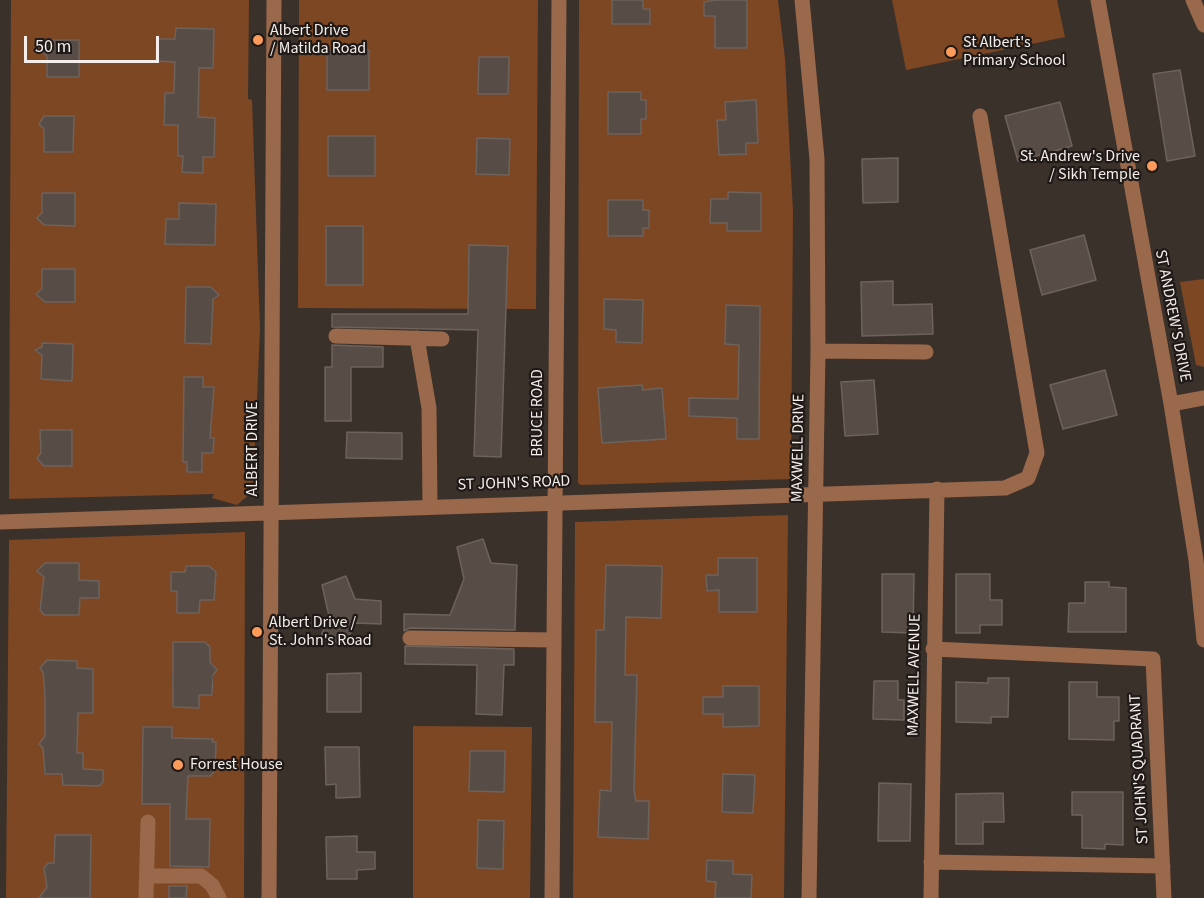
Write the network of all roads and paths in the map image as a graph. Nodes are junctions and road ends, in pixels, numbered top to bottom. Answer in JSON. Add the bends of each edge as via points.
{"nodes":[{"id":1,"x":274,"y":0,"type":"edge"},
{"id":2,"x":559,"y":0,"type":"edge"},
{"id":3,"x":802,"y":0,"type":"edge"},
{"id":4,"x":1098,"y":0,"type":"edge"},
{"id":5,"x":1193,"y":0,"type":"edge"},
{"id":6,"x":1204,"y":25,"type":"edge"},
{"id":7,"x":980,"y":116,"type":"dead end"},
{"id":8,"x":336,"y":336,"type":"dead end"},
{"id":9,"x":417,"y":338,"type":"junction"},
{"id":10,"x":442,"y":339,"type":"dead end"},
{"id":11,"x":818,"y":351,"type":"junction"},
{"id":12,"x":926,"y":352,"type":"dead end"},
{"id":13,"x":1204,"y":398,"type":"edge"},
{"id":14,"x":1171,"y":404,"type":"junction"},
{"id":15,"x":937,"y":489,"type":"junction"},
{"id":16,"x":816,"y":492,"type":"junction"},
{"id":17,"x":556,"y":501,"type":"junction"},
{"id":18,"x":430,"y":506,"type":"junction"},
{"id":19,"x":270,"y":512,"type":"junction"},
{"id":20,"x":0,"y":522,"type":"edge"},
{"id":21,"x":410,"y":638,"type":"dead end"},
{"id":22,"x":554,"y":640,"type":"junction"},
{"id":23,"x":1204,"y":640,"type":"edge"},
{"id":24,"x":933,"y":649,"type":"junction"},
{"id":25,"x":148,"y":822,"type":"dead end"},
{"id":26,"x":931,"y":862,"type":"junction"},
{"id":27,"x":1163,"y":866,"type":"junction"},
{"id":28,"x":147,"y":876,"type":"junction"},
{"id":29,"x":146,"y":898,"type":"edge"},
{"id":30,"x":219,"y":898,"type":"edge"},
{"id":31,"x":269,"y":898,"type":"edge"},
{"id":32,"x":552,"y":898,"type":"edge"},
{"id":33,"x":809,"y":898,"type":"edge"},
{"id":34,"x":931,"y":898,"type":"edge"},
{"id":35,"x":1164,"y":898,"type":"edge"}],
"edges":[{"from":1,"to":19,"type":"street","name":"ALBERT DRIVE"},
{"from":2,"to":17,"type":"street","name":"BRUCE ROAD"},
{"from":3,"to":11,"type":"street","name":"MAXWELL DRIVE","via":[[817,159]]},
{"from":4,"to":14,"type":"street","name":"ST ANDREW'S DRIVE"},
{"from":5,"to":6,"type":"street"},
{"from":7,"to":15,"type":"street","name":"ST JOHN'S ROAD","via":[[1037,453],[1028,478],[1005,488]]},
{"from":8,"to":9,"type":"street"},
{"from":9,"to":10,"type":"street"},
{"from":9,"to":18,"type":"street","via":[[429,408]]},
{"from":11,"to":12,"type":"street"},
{"from":11,"to":16,"type":"street","name":"MAXWELL DRIVE"},
{"from":13,"to":14,"type":"street"},
{"from":14,"to":23,"type":"street","name":"ST ANDREW'S DRIVE","via":[[1196,560]]},
{"from":15,"to":16,"type":"street","name":"ST JOHN'S ROAD"},
{"from":15,"to":24,"type":"street","name":"MAXWELL AVENUE"},
{"from":16,"to":17,"type":"street","name":"ST JOHN'S ROAD"},
{"from":16,"to":33,"type":"street","name":"MAXWELL DRIVE"},
{"from":17,"to":18,"type":"street","name":"ST JOHN'S ROAD"},
{"from":17,"to":22,"type":"street","name":"BRUCE ROAD"},
{"from":18,"to":19,"type":"street","name":"ST JOHN'S ROAD"},
{"from":19,"to":20,"type":"street","name":"ST JOHN'S ROAD"},
{"from":19,"to":31,"type":"street","name":"ALBERT DRIVE"},
{"from":21,"to":22,"type":"street"},
{"from":22,"to":32,"type":"street","name":"BRUCE ROAD"},
{"from":24,"to":26,"type":"street","name":"MAXWELL AVENUE"},
{"from":24,"to":27,"type":"street","name":"ST JOHN'S QUADRANT","via":[[1153,659]]},
{"from":25,"to":28,"type":"street"},
{"from":26,"to":27,"type":"street","name":"ST JOHN'S QUADRANT"},
{"from":26,"to":34,"type":"street","name":"MAXWELL AVENUE"},
{"from":27,"to":35,"type":"street"},
{"from":28,"to":29,"type":"street"},
{"from":28,"to":30,"type":"street","via":[[197,875],[210,882]]}]}
